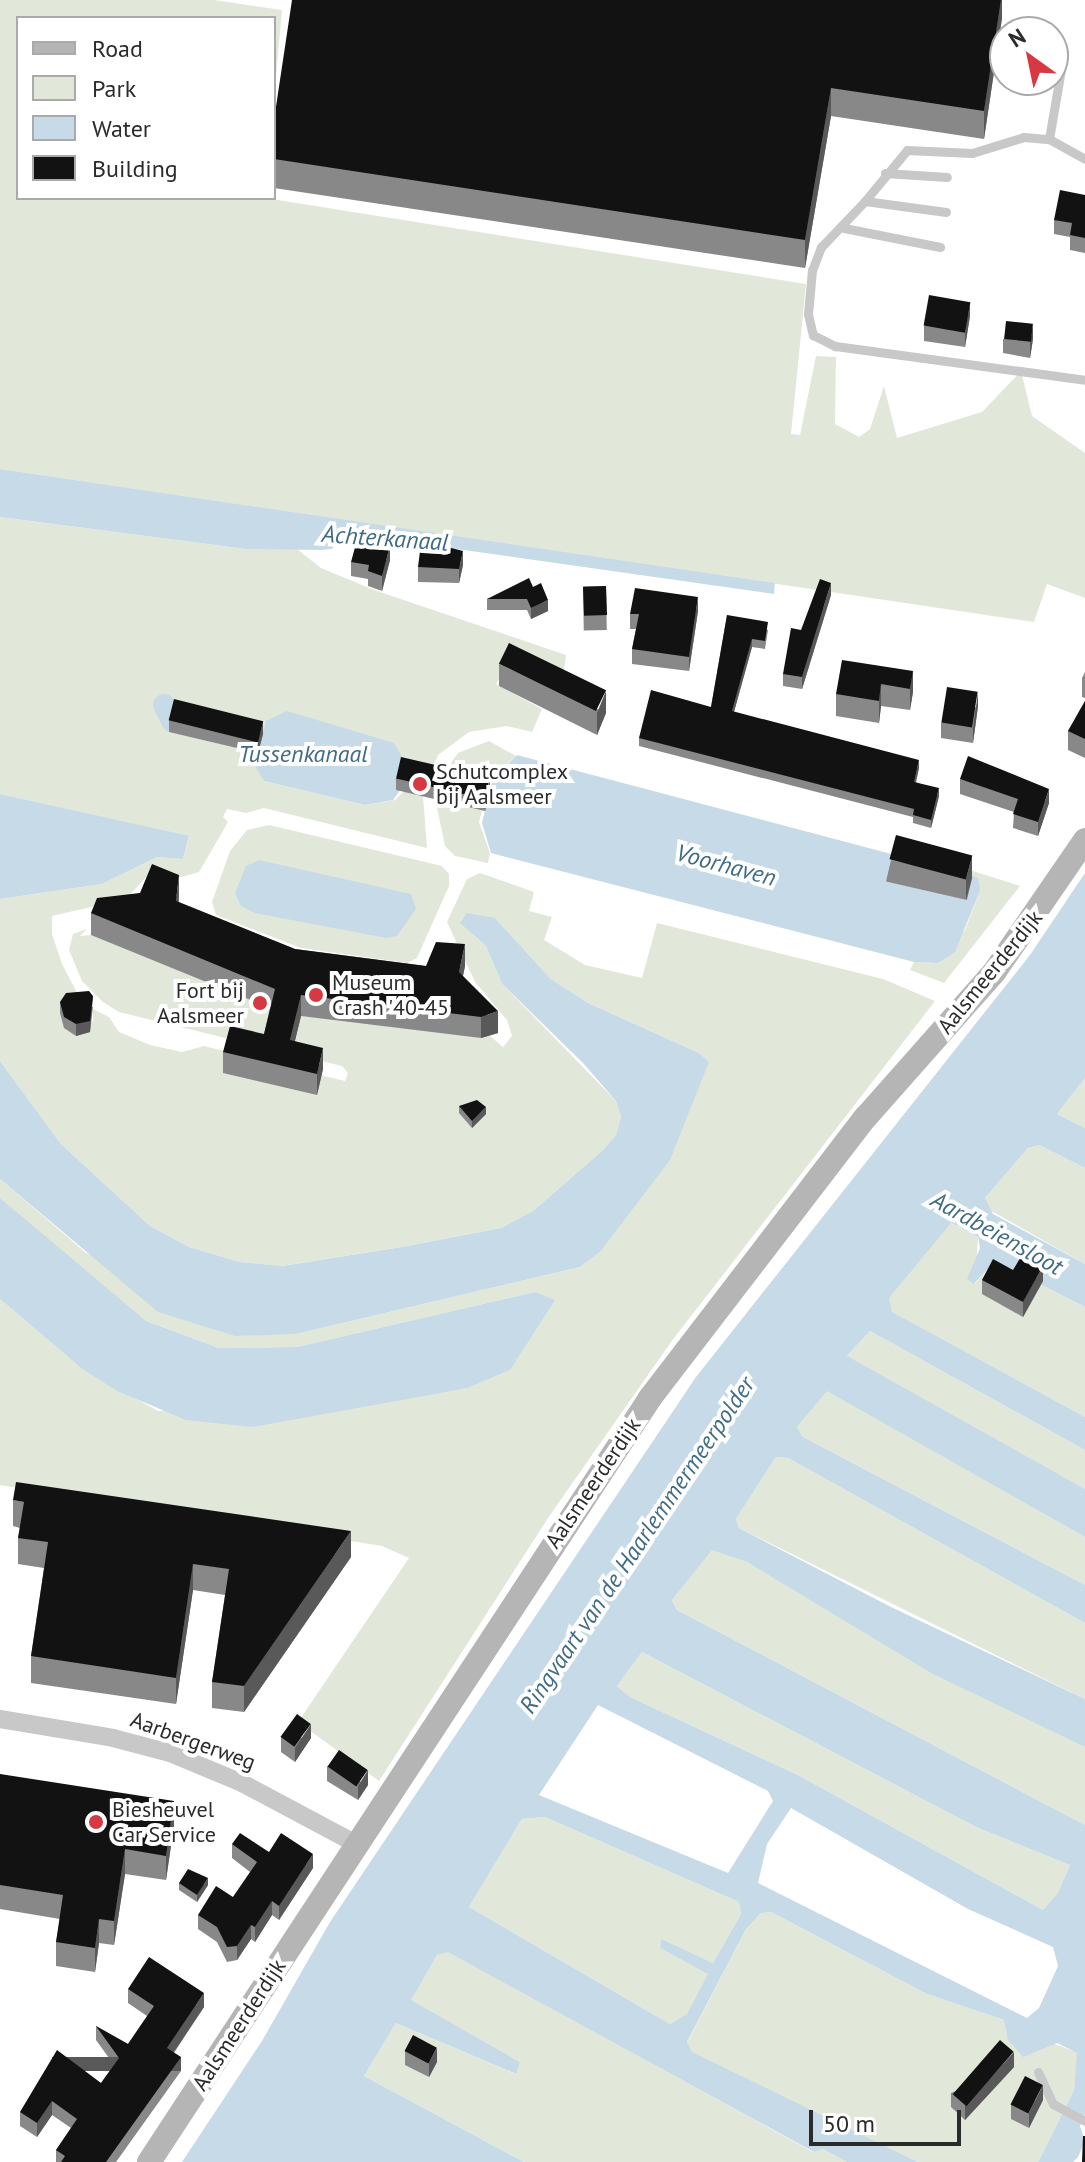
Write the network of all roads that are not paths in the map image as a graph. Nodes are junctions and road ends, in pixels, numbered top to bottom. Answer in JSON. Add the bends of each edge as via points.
{"nodes":[{"id":1,"x":1056,"y":96,"type":"edge"},
{"id":2,"x":1049,"y":139,"type":"junction"},
{"id":3,"x":1085,"y":159,"type":"edge"},
{"id":4,"x":885,"y":173,"type":"junction"},
{"id":5,"x":947,"y":177,"type":"dead end"},
{"id":6,"x":865,"y":201,"type":"junction"},
{"id":7,"x":946,"y":212,"type":"dead end"},
{"id":8,"x":844,"y":228,"type":"junction"},
{"id":9,"x":940,"y":247,"type":"dead end"},
{"id":10,"x":1085,"y":380,"type":"edge"},
{"id":11,"x":1085,"y":840,"type":"edge"},
{"id":12,"x":0,"y":1719,"type":"edge"},
{"id":13,"x":358,"y":1845,"type":"junction"},
{"id":14,"x":1038,"y":2072,"type":"dead end"},
{"id":15,"x":1085,"y":2121,"type":"edge"},
{"id":16,"x":149,"y":2162,"type":"edge"}],
"edges":[{"from":1,"to":2,"type":"lane"},
{"from":2,"to":3,"type":"lane"},
{"from":2,"to":4,"type":"lane","via":[[1024,137],[972,153],[907,150]]},
{"from":4,"to":5,"type":"lane"},
{"from":4,"to":6,"type":"lane"},
{"from":6,"to":7,"type":"lane"},
{"from":6,"to":8,"type":"lane"},
{"from":8,"to":9,"type":"lane"},
{"from":8,"to":10,"type":"lane","via":[[821,247],[812,270],[808,327],[821,342]]},
{"from":11,"to":13,"type":"street","name":"Aalsmeerderdijk","via":[[995,971],[875,1106],[650,1398]]},
{"from":12,"to":13,"type":"street","name":"Aarbergerweg","via":[[170,1753],[242,1783]]},
{"from":13,"to":16,"type":"street","name":"Aalsmeerderdijk"},
{"from":14,"to":15,"type":"lane","via":[[1053,2104]]}]}
